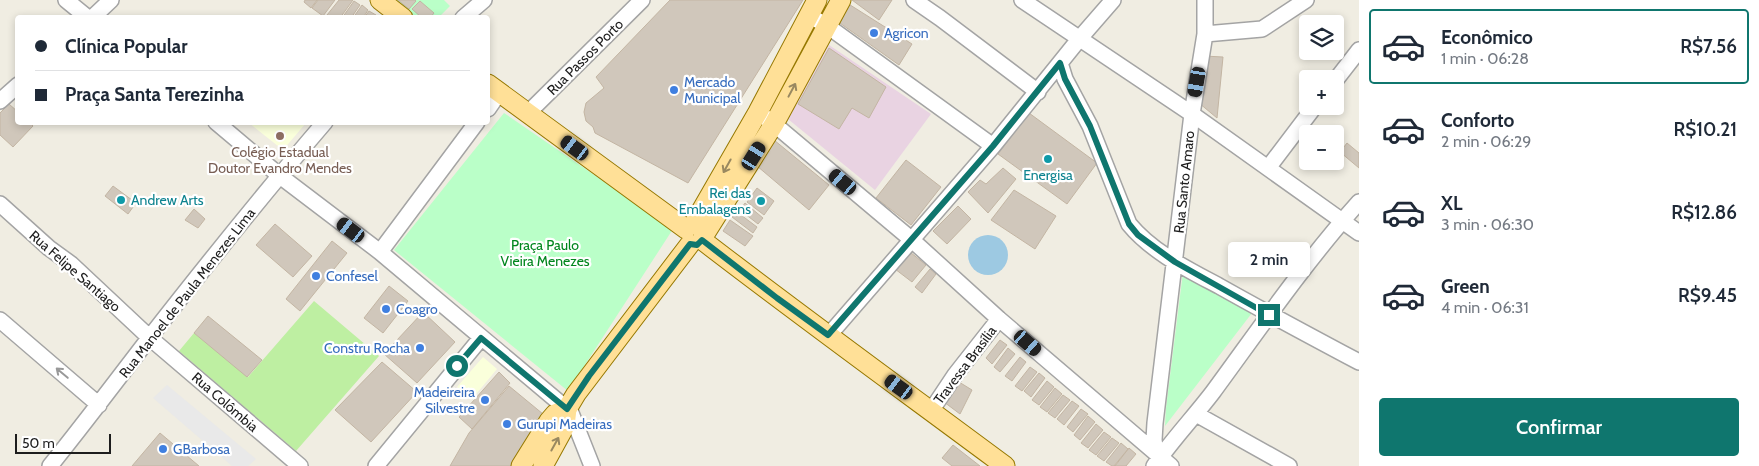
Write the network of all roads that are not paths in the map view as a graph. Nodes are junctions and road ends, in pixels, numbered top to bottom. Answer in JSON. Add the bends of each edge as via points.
{"nodes":[{"id":1,"x":66,"y":0,"type":"edge"},
{"id":2,"x":111,"y":0,"type":"edge"},
{"id":3,"x":380,"y":0,"type":"edge"},
{"id":4,"x":484,"y":0,"type":"edge"},
{"id":5,"x":642,"y":0,"type":"edge"},
{"id":6,"x":841,"y":0,"type":"edge"},
{"id":7,"x":914,"y":0,"type":"edge"},
{"id":8,"x":1022,"y":0,"type":"edge"},
{"id":9,"x":1113,"y":0,"type":"edge"},
{"id":10,"x":1205,"y":0,"type":"edge"},
{"id":11,"x":1306,"y":0,"type":"edge"},
{"id":12,"x":812,"y":8,"type":"edge"},
{"id":13,"x":86,"y":15,"type":"edge"},
{"id":14,"x":94,"y":15,"type":"edge"},
{"id":15,"x":399,"y":15,"type":"edge"},
{"id":16,"x":466,"y":15,"type":"edge"},
{"id":17,"x":826,"y":26,"type":"junction"},
{"id":18,"x":1205,"y":34,"type":"junction"},
{"id":19,"x":1080,"y":38,"type":"junction"},
{"id":20,"x":1359,"y":50,"type":"edge"},
{"id":21,"x":1060,"y":63,"type":"junction"},
{"id":22,"x":1343,"y":70,"type":"edge"},
{"id":23,"x":15,"y":88,"type":"edge"},
{"id":24,"x":493,"y":89,"type":"edge"},
{"id":25,"x":1038,"y":92,"type":"junction"},
{"id":26,"x":0,"y":101,"type":"edge"},
{"id":27,"x":758,"y":112,"type":"junction"},
{"id":28,"x":528,"y":113,"type":"junction"},
{"id":29,"x":1192,"y":114,"type":"junction"},
{"id":30,"x":1308,"y":115,"type":"edge"},
{"id":31,"x":774,"y":124,"type":"junction"},
{"id":32,"x":220,"y":125,"type":"edge"},
{"id":33,"x":322,"y":125,"type":"edge"},
{"id":34,"x":475,"y":125,"type":"edge"},
{"id":35,"x":993,"y":146,"type":"junction"},
{"id":36,"x":1268,"y":168,"type":"junction"},
{"id":37,"x":280,"y":176,"type":"junction"},
{"id":38,"x":1359,"y":202,"type":"edge"},
{"id":39,"x":0,"y":204,"type":"edge"},
{"id":40,"x":1342,"y":221,"type":"junction"},
{"id":41,"x":1359,"y":233,"type":"edge"},
{"id":42,"x":695,"y":235,"type":"junction"},
{"id":43,"x":912,"y":240,"type":"junction"},
{"id":44,"x":380,"y":252,"type":"junction"},
{"id":45,"x":1175,"y":262,"type":"junction"},
{"id":46,"x":1269,"y":315,"type":"junction"},
{"id":47,"x":999,"y":319,"type":"junction"},
{"id":48,"x":0,"y":320,"type":"edge"},
{"id":49,"x":828,"y":335,"type":"junction"},
{"id":50,"x":150,"y":338,"type":"junction"},
{"id":51,"x":481,"y":338,"type":"junction"},
{"id":52,"x":1359,"y":362,"type":"edge"},
{"id":53,"x":100,"y":405,"type":"junction"},
{"id":54,"x":567,"y":409,"type":"junction"},
{"id":55,"x":931,"y":411,"type":"junction"},
{"id":56,"x":1196,"y":414,"type":"junction"},
{"id":57,"x":1161,"y":460,"type":"edge"},
{"id":58,"x":50,"y":466,"type":"edge"},
{"id":59,"x":300,"y":466,"type":"edge"},
{"id":60,"x":376,"y":466,"type":"edge"},
{"id":61,"x":521,"y":466,"type":"edge"},
{"id":62,"x":543,"y":466,"type":"edge"},
{"id":63,"x":592,"y":466,"type":"edge"},
{"id":64,"x":1005,"y":466,"type":"edge"},
{"id":65,"x":1290,"y":466,"type":"edge"}],
"edges":[{"from":1,"to":13,"type":"street"},
{"from":2,"to":14,"type":"street"},
{"from":3,"to":15,"type":"main road"},
{"from":4,"to":16,"type":"street"},
{"from":5,"to":28,"type":"street","name":"Rua Passos Porto"},
{"from":6,"to":17,"type":"main road"},
{"from":7,"to":25,"type":"street"},
{"from":8,"to":19,"type":"street"},
{"from":9,"to":19,"type":"street"},
{"from":10,"to":18,"type":"street","name":"Rua Santo Amaro"},
{"from":11,"to":18,"type":"street","via":[[1262,29]]},
{"from":12,"to":17,"type":"street"},
{"from":12,"to":27,"type":"main road"},
{"from":31,"to":17,"type":"main road","one_way":true},
{"from":17,"to":35,"type":"street"},
{"from":18,"to":29,"type":"street","name":"Rua Santo Amaro"},
{"from":19,"to":21,"type":"street"},
{"from":19,"to":29,"type":"street"},
{"from":20,"to":22,"type":"street"},
{"from":21,"to":25,"type":"street"},
{"from":21,"to":45,"type":"street","via":[[1090,126],[1129,224],[1138,235]]},
{"from":23,"to":26,"type":"street"},
{"from":24,"to":28,"type":"main road"},
{"from":25,"to":35,"type":"street"},
{"from":27,"to":31,"type":"street"},
{"from":27,"to":42,"type":"main road","one_way":true},
{"from":28,"to":42,"type":"main road"},
{"from":29,"to":36,"type":"street"},
{"from":29,"to":45,"type":"street","name":"Rua Santo Amaro"},
{"from":30,"to":36,"type":"street"},
{"from":31,"to":42,"type":"main road"},
{"from":31,"to":43,"type":"street"},
{"from":32,"to":37,"type":"street"},
{"from":33,"to":37,"type":"street","name":"Rua Manoel de Paula Menezes Lima"},
{"from":34,"to":44,"type":"street"},
{"from":35,"to":43,"type":"street"},
{"from":36,"to":40,"type":"street"},
{"from":37,"to":44,"type":"street"},
{"from":37,"to":50,"type":"street","name":"Rua Manoel de Paula Menezes Lima"},
{"from":38,"to":40,"type":"street"},
{"from":39,"to":50,"type":"street","name":"Rua Felipe Santiago","via":[[71,264]]},
{"from":40,"to":41,"type":"street"},
{"from":40,"to":46,"type":"street"},
{"from":42,"to":49,"type":"main road"},
{"from":42,"to":54,"type":"main road"},
{"from":43,"to":47,"type":"street"},
{"from":43,"to":49,"type":"street"},
{"from":44,"to":51,"type":"street"},
{"from":45,"to":46,"type":"street"},
{"from":45,"to":57,"type":"street","name":"Rua Santo Amaro","via":[[1155,423],[1154,440]]},
{"from":46,"to":52,"type":"street"},
{"from":46,"to":56,"type":"street"},
{"from":47,"to":55,"type":"street","name":"Travessa Brasília"},
{"from":47,"to":57,"type":"street"},
{"from":53,"to":48,"type":"street","one_way":true},
{"from":49,"to":55,"type":"main road"},
{"from":50,"to":53,"type":"street","name":"Rua Manoel de Paula Menezes Lima"},
{"from":50,"to":59,"type":"street","name":"Rua Colômbia"},
{"from":51,"to":54,"type":"street"},
{"from":51,"to":60,"type":"street"},
{"from":53,"to":58,"type":"street","name":"Rua Manoel de Paula Menezes Lima"},
{"from":54,"to":61,"type":"main road","via":[[549,421]]},
{"from":62,"to":54,"type":"main road","one_way":true,"via":[[565,426]]},
{"from":54,"to":63,"type":"street"},
{"from":55,"to":64,"type":"main road"},
{"from":56,"to":57,"type":"street"},
{"from":56,"to":65,"type":"street"}]}
